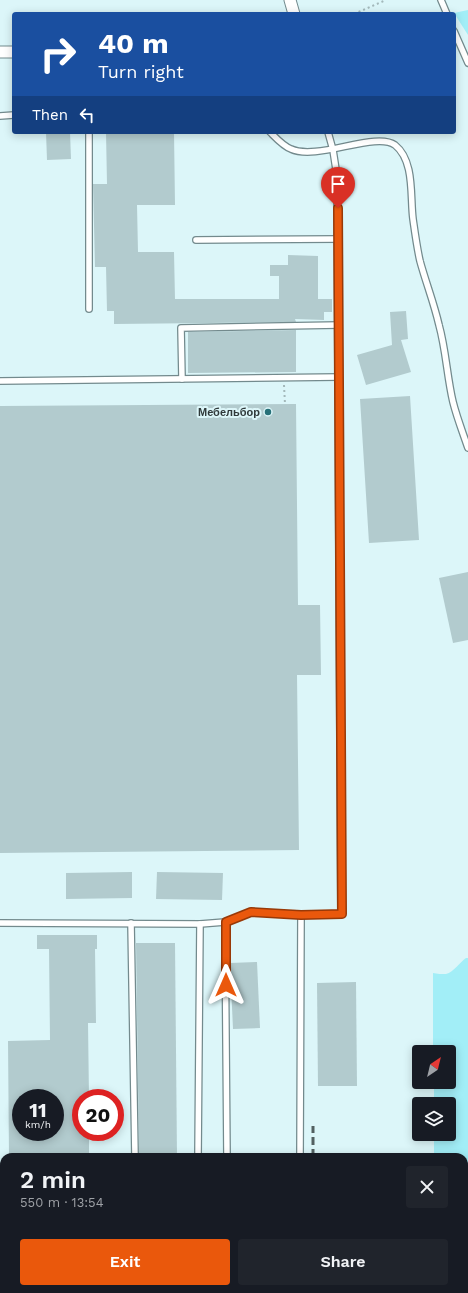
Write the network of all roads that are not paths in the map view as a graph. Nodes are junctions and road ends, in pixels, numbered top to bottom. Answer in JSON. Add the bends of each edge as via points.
{"nodes":[{"id":1,"x":290,"y":0,"type":"edge"},
{"id":2,"x":441,"y":0,"type":"edge"},
{"id":3,"x":293,"y":12,"type":"edge"},
{"id":4,"x":446,"y":12,"type":"edge"},
{"id":5,"x":456,"y":36,"type":"edge"},
{"id":6,"x":0,"y":52,"type":"edge"},
{"id":7,"x":12,"y":52,"type":"edge"},
{"id":8,"x":468,"y":63,"type":"edge"},
{"id":9,"x":12,"y":115,"type":"edge"},
{"id":10,"x":0,"y":116,"type":"edge"},
{"id":11,"x":88,"y":134,"type":"edge"},
{"id":12,"x":272,"y":134,"type":"edge"},
{"id":13,"x":329,"y":134,"type":"edge"},
{"id":14,"x":333,"y":150,"type":"junction"},
{"id":15,"x":338,"y":239,"type":"junction"},
{"id":16,"x":196,"y":240,"type":"dead end"},
{"id":17,"x":89,"y":308,"type":"dead end"},
{"id":18,"x":339,"y":325,"type":"junction"},
{"id":19,"x":339,"y":377,"type":"junction"},
{"id":20,"x":182,"y":379,"type":"junction"},
{"id":21,"x":0,"y":381,"type":"edge"},
{"id":22,"x":468,"y":448,"type":"edge"},
{"id":23,"x":301,"y":915,"type":"junction"},
{"id":24,"x":1,"y":922,"type":"edge"},
{"id":25,"x":226,"y":922,"type":"junction"},
{"id":26,"x":131,"y":923,"type":"junction"},
{"id":27,"x":200,"y":924,"type":"junction"},
{"id":28,"x":135,"y":1153,"type":"edge"},
{"id":29,"x":198,"y":1153,"type":"edge"},
{"id":30,"x":227,"y":1153,"type":"edge"},
{"id":31,"x":300,"y":1153,"type":"edge"}],
"edges":[{"from":1,"to":3,"type":"street"},
{"from":2,"to":4,"type":"lane"},
{"from":5,"to":8,"type":"lane"},
{"from":6,"to":7,"type":"street"},
{"from":9,"to":10,"type":"lane"},
{"from":11,"to":17,"type":"lane"},
{"from":12,"to":14,"type":"lane","via":[[291,149],[302,152]]},
{"from":13,"to":14,"type":"lane"},
{"from":14,"to":15,"type":"lane","via":[[337,176]]},
{"from":14,"to":22,"type":"lane","via":[[383,141],[394,144],[401,152],[410,173],[413,218],[420,260],[439,325],[454,402]]},
{"from":15,"to":16,"type":"lane"},
{"from":15,"to":18,"type":"lane"},
{"from":18,"to":19,"type":"lane"},
{"from":18,"to":20,"type":"lane","via":[[181,328]]},
{"from":19,"to":20,"type":"lane"},
{"from":19,"to":23,"type":"lane","via":[[342,914]]},
{"from":20,"to":21,"type":"lane"},
{"from":23,"to":25,"type":"lane","via":[[251,912]]},
{"from":23,"to":31,"type":"lane"},
{"from":24,"to":26,"type":"lane"},
{"from":25,"to":27,"type":"lane"},
{"from":25,"to":30,"type":"lane"},
{"from":26,"to":27,"type":"lane"},
{"from":26,"to":28,"type":"lane"},
{"from":27,"to":29,"type":"lane"}]}
